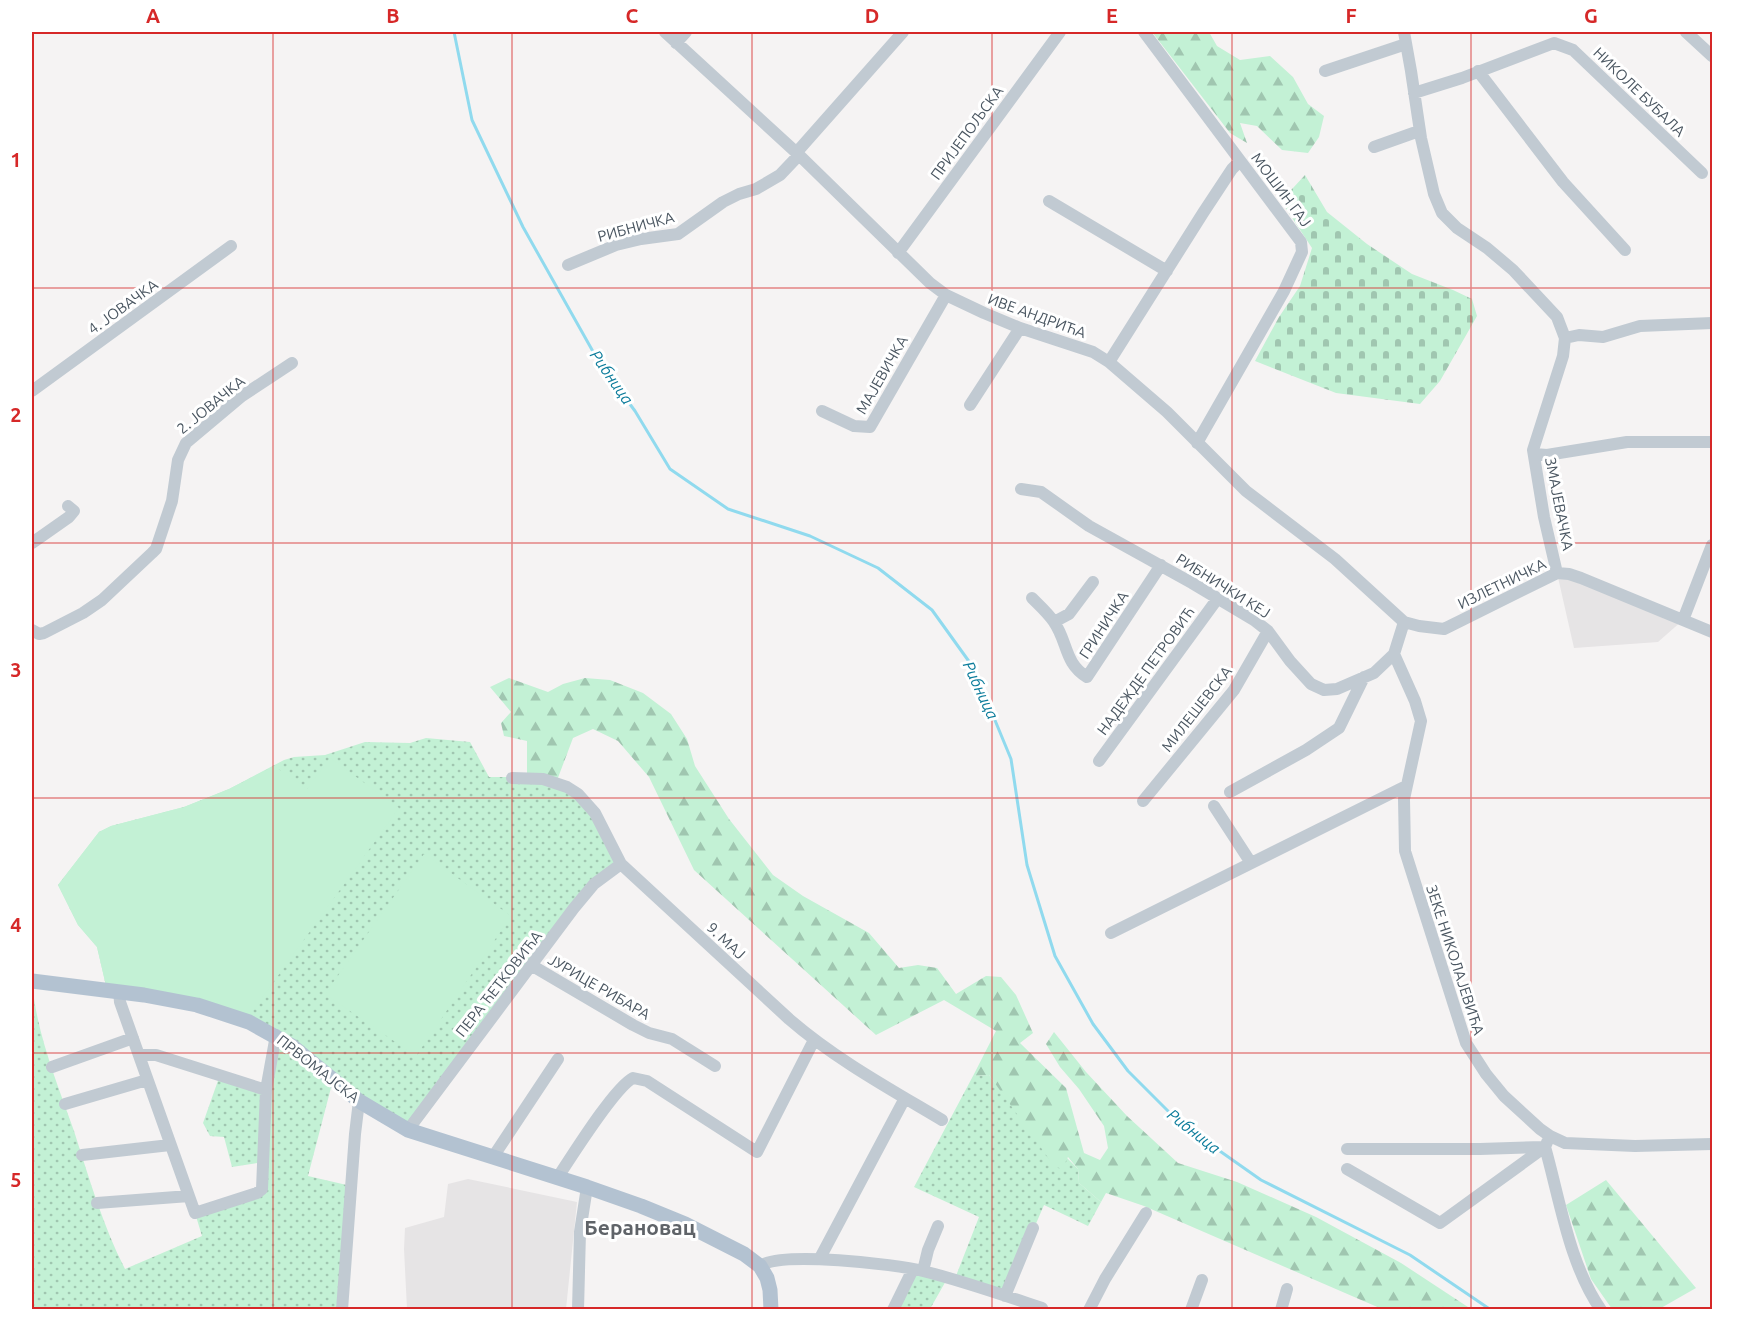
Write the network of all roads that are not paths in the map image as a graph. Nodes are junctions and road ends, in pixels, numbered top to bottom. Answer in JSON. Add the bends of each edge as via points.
{"nodes":[{"id":1,"x":665,"y":32,"type":"edge"},
{"id":2,"x":686,"y":32,"type":"edge"},
{"id":3,"x":903,"y":32,"type":"edge"},
{"id":4,"x":1060,"y":32,"type":"edge"},
{"id":5,"x":1144,"y":32,"type":"edge"},
{"id":6,"x":1686,"y":32,"type":"edge"},
{"id":7,"x":1405,"y":38,"type":"edge"},
{"id":8,"x":676,"y":43,"type":"junction"},
{"id":9,"x":1713,"y":56,"type":"edge"},
{"id":10,"x":1325,"y":71,"type":"dead end"},
{"id":11,"x":1478,"y":71,"type":"junction"},
{"id":12,"x":1414,"y":93,"type":"junction"},
{"id":13,"x":1419,"y":131,"type":"junction"},
{"id":14,"x":1374,"y":147,"type":"dead end"},
{"id":15,"x":798,"y":154,"type":"junction"},
{"id":16,"x":1240,"y":161,"type":"junction"},
{"id":17,"x":1702,"y":172,"type":"dead end"},
{"id":18,"x":1049,"y":201,"type":"dead end"},
{"id":19,"x":231,"y":246,"type":"dead end"},
{"id":20,"x":1625,"y":250,"type":"dead end"},
{"id":21,"x":898,"y":253,"type":"junction"},
{"id":22,"x":568,"y":266,"type":"dead end"},
{"id":23,"x":1167,"y":271,"type":"junction"},
{"id":24,"x":946,"y":295,"type":"junction"},
{"id":25,"x":1713,"y":323,"type":"edge"},
{"id":26,"x":1020,"y":327,"type":"junction"},
{"id":27,"x":1566,"y":338,"type":"junction"},
{"id":28,"x":1109,"y":362,"type":"junction"},
{"id":29,"x":292,"y":363,"type":"dead end"},
{"id":30,"x":32,"y":391,"type":"edge"},
{"id":31,"x":970,"y":405,"type":"dead end"},
{"id":32,"x":822,"y":411,"type":"dead end"},
{"id":33,"x":1197,"y":442,"type":"junction"},
{"id":34,"x":1713,"y":442,"type":"edge"},
{"id":35,"x":1534,"y":454,"type":"junction"},
{"id":36,"x":1021,"y":489,"type":"dead end"},
{"id":37,"x":68,"y":506,"type":"dead end"},
{"id":38,"x":32,"y":543,"type":"edge"},
{"id":39,"x":1713,"y":545,"type":"edge"},
{"id":40,"x":1161,"y":565,"type":"junction"},
{"id":41,"x":1557,"y":573,"type":"junction"},
{"id":42,"x":1093,"y":582,"type":"dead end"},
{"id":43,"x":1032,"y":598,"type":"dead end"},
{"id":44,"x":1218,"y":598,"type":"junction"},
{"id":45,"x":1683,"y":620,"type":"junction"},
{"id":46,"x":1054,"y":622,"type":"junction"},
{"id":47,"x":1404,"y":622,"type":"junction"},
{"id":48,"x":1268,"y":631,"type":"junction"},
{"id":49,"x":1713,"y":632,"type":"edge"},
{"id":50,"x":32,"y":633,"type":"edge"},
{"id":51,"x":1394,"y":654,"type":"junction"},
{"id":52,"x":1364,"y":677,"type":"junction"},
{"id":53,"x":1099,"y":761,"type":"dead end"},
{"id":54,"x":512,"y":778,"type":"dead end"},
{"id":55,"x":1406,"y":786,"type":"junction"},
{"id":56,"x":1230,"y":792,"type":"dead end"},
{"id":57,"x":1143,"y":801,"type":"dead end"},
{"id":58,"x":1214,"y":806,"type":"dead end"},
{"id":59,"x":1251,"y":862,"type":"junction"},
{"id":60,"x":621,"y":864,"type":"junction"},
{"id":61,"x":1111,"y":933,"type":"dead end"},
{"id":62,"x":531,"y":965,"type":"junction"},
{"id":63,"x":32,"y":981,"type":"edge"},
{"id":64,"x":119,"y":991,"type":"junction"},
{"id":65,"x":276,"y":1035,"type":"junction"},
{"id":66,"x":133,"y":1038,"type":"junction"},
{"id":67,"x":814,"y":1041,"type":"junction"},
{"id":68,"x":139,"y":1055,"type":"junction"},
{"id":69,"x":558,"y":1059,"type":"dead end"},
{"id":70,"x":715,"y":1066,"type":"dead end"},
{"id":71,"x":52,"y":1067,"type":"dead end"},
{"id":72,"x":147,"y":1080,"type":"junction"},
{"id":73,"x":266,"y":1090,"type":"junction"},
{"id":74,"x":905,"y":1098,"type":"junction"},
{"id":75,"x":359,"y":1101,"type":"junction"},
{"id":76,"x":65,"y":1104,"type":"dead end"},
{"id":77,"x":942,"y":1120,"type":"dead end"},
{"id":78,"x":408,"y":1130,"type":"junction"},
{"id":79,"x":1548,"y":1141,"type":"junction"},
{"id":80,"x":1713,"y":1144,"type":"edge"},
{"id":81,"x":170,"y":1145,"type":"junction"},
{"id":82,"x":1347,"y":1149,"type":"dead end"},
{"id":83,"x":81,"y":1155,"type":"dead end"},
{"id":84,"x":492,"y":1157,"type":"junction"},
{"id":85,"x":1347,"y":1169,"type":"dead end"},
{"id":86,"x":558,"y":1177,"type":"junction"},
{"id":87,"x":587,"y":1186,"type":"junction"},
{"id":88,"x":189,"y":1196,"type":"junction"},
{"id":89,"x":97,"y":1203,"type":"dead end"},
{"id":90,"x":1146,"y":1213,"type":"dead end"},
{"id":91,"x":938,"y":1226,"type":"dead end"},
{"id":92,"x":1033,"y":1228,"type":"dead end"},
{"id":93,"x":820,"y":1258,"type":"junction"},
{"id":94,"x":760,"y":1266,"type":"junction"},
{"id":95,"x":918,"y":1270,"type":"junction"},
{"id":96,"x":1202,"y":1280,"type":"dead end"},
{"id":97,"x":1287,"y":1289,"type":"dead end"},
{"id":98,"x":1005,"y":1296,"type":"junction"},
{"id":99,"x":1042,"y":1308,"type":"edge"},
{"id":100,"x":342,"y":1310,"type":"edge"},
{"id":101,"x":578,"y":1310,"type":"edge"},
{"id":102,"x":771,"y":1310,"type":"edge"},
{"id":103,"x":893,"y":1310,"type":"edge"},
{"id":104,"x":1089,"y":1310,"type":"edge"},
{"id":105,"x":1191,"y":1310,"type":"edge"},
{"id":106,"x":1281,"y":1310,"type":"edge"},
{"id":107,"x":1601,"y":1310,"type":"edge"}],
"edges":[{"from":1,"to":8,"type":"street","name":"ИВЕ АНДРИЋА"},
{"from":2,"to":8,"type":"street"},
{"from":3,"to":15,"type":"street","name":"РИБНИЧКА"},
{"from":4,"to":21,"type":"street","name":"ПРИЈЕПОЉСКА"},
{"from":5,"to":16,"type":"street","name":"МОШИН ГАЈ"},
{"from":6,"to":9,"type":"street"},
{"from":7,"to":10,"type":"street"},
{"from":7,"to":12,"type":"street"},
{"from":8,"to":15,"type":"street","name":"ИВЕ АНДРИЋА"},
{"from":11,"to":12,"type":"street","name":"НИКОЛЕ БУБАЛА"},
{"from":11,"to":17,"type":"street","name":"НИКОЛЕ БУБАЛА","via":[[1554,43],[1574,50]]},
{"from":11,"to":20,"type":"street","via":[[1563,182]]},
{"from":12,"to":13,"type":"street"},
{"from":13,"to":14,"type":"street"},
{"from":13,"to":27,"type":"street","via":[[1442,213],[1513,270],[1557,317]]},
{"from":15,"to":21,"type":"street","name":"ИВЕ АНДРИЋА"},
{"from":15,"to":22,"type":"street","name":"РИБНИЧКА","via":[[780,175],[723,202],[678,234],[616,245]]},
{"from":16,"to":23,"type":"street"},
{"from":16,"to":33,"type":"street","name":"МОШИН ГАЈ","via":[[1301,242],[1302,252],[1284,291]]},
{"from":18,"to":23,"type":"street"},
{"from":19,"to":30,"type":"street","name":"4. ЈОВАЧКА"},
{"from":21,"to":24,"type":"street","name":"ИВЕ АНДРИЋА"},
{"from":23,"to":28,"type":"street"},
{"from":24,"to":26,"type":"street","name":"ИВЕ АНДРИЋА"},
{"from":24,"to":32,"type":"street","name":"МАЈЕВИЧКА","via":[[870,427],[855,426]]},
{"from":25,"to":27,"type":"street","via":[[1640,326],[1603,337]]},
{"from":26,"to":28,"type":"street","name":"ИВЕ АНДРИЋА","via":[[1093,352]]},
{"from":26,"to":31,"type":"street"},
{"from":27,"to":35,"type":"street","name":"ЗМАЈЕВАЧКА"},
{"from":28,"to":33,"type":"street","name":"ИВЕ АНДРИЋА"},
{"from":29,"to":50,"type":"street","name":"2. ЈОВАЧКА","via":[[242,396],[186,443],[178,460],[172,501],[156,549],[83,613],[44,633]]},
{"from":33,"to":47,"type":"street","name":"ИВЕ АНДРИЋА","via":[[1246,491],[1335,559]]},
{"from":34,"to":35,"type":"street","via":[[1627,442]]},
{"from":35,"to":41,"type":"street","name":"ЗМАЈЕВАЧКА"},
{"from":36,"to":40,"type":"street","name":"РИБНИЧКИ КЕЈ","via":[[1041,492],[1089,526]]},
{"from":37,"to":38,"type":"street","via":[[74,511],[69,518]]},
{"from":39,"to":45,"type":"street"},
{"from":40,"to":44,"type":"street","name":"РИБНИЧКИ КЕЈ"},
{"from":40,"to":46,"type":"street","name":"ГРИНИЧКА","via":[[1087,677],[1071,662]]},
{"from":41,"to":45,"type":"street","name":"ИЗЛЕТНИЧКА","via":[[1581,578]]},
{"from":41,"to":47,"type":"street","name":"ИЗЛЕТНИЧКА","via":[[1444,629]]},
{"from":42,"to":46,"type":"street","via":[[1070,614]]},
{"from":43,"to":46,"type":"street","name":"ГРИНИЧКА"},
{"from":44,"to":48,"type":"street","name":"РИБНИЧКИ КЕЈ"},
{"from":44,"to":53,"type":"street","name":"НАДЕЖДЕ ПЕТРОВИЋ"},
{"from":45,"to":49,"type":"street","name":"ИЗЛЕТНИЧКА"},
{"from":47,"to":51,"type":"street"},
{"from":48,"to":52,"type":"street","name":"РИБНИЧКИ КЕЈ","via":[[1290,661],[1317,687],[1337,689]]},
{"from":48,"to":57,"type":"street","name":"МИЛЕШЕВСКА","via":[[1234,690]]},
{"from":51,"to":52,"type":"street","name":"РИБНИЧКИ КЕЈ"},
{"from":51,"to":55,"type":"street","name":"ЗЕКЕ НИКОЛАЈЕВИЋА","via":[[1421,721]]},
{"from":52,"to":56,"type":"street","via":[[1339,728]]},
{"from":54,"to":60,"type":"street","name":"9. МАЈ","via":[[543,779],[578,794],[595,813]]},
{"from":55,"to":59,"type":"street"},
{"from":55,"to":79,"type":"street","name":"ЗЕКЕ НИКОЛАЈЕВИЋА","via":[[1405,851],[1466,1043],[1494,1084]]},
{"from":58,"to":59,"type":"street"},
{"from":59,"to":61,"type":"street"},
{"from":60,"to":62,"type":"street","name":"ПЕРА ЋЕТКОВИЋА","via":[[594,884]]},
{"from":60,"to":67,"type":"street","name":"9. МАЈ"},
{"from":62,"to":70,"type":"street","name":"ЈУРИЦЕ РИБАРА","via":[[633,1025],[672,1039]]},
{"from":62,"to":78,"type":"street","name":"ПЕРА ЋЕТКОВИЋА"},
{"from":63,"to":64,"type":"main road","name":"ПРВОМАЈСКА"},
{"from":64,"to":65,"type":"main road","name":"ПРВОМАЈСКА","via":[[206,1008],[246,1020]]},
{"from":64,"to":66,"type":"street"},
{"from":65,"to":73,"type":"street"},
{"from":65,"to":75,"type":"main road","name":"ПРВОМАЈСКА"},
{"from":66,"to":68,"type":"street"},
{"from":66,"to":71,"type":"street"},
{"from":67,"to":74,"type":"street","name":"9. МАЈ"},
{"from":67,"to":86,"type":"street","via":[[757,1152],[637,1078],[620,1090]]},
{"from":68,"to":72,"type":"street"},
{"from":68,"to":73,"type":"street","via":[[156,1055]]},
{"from":69,"to":84,"type":"street"},
{"from":72,"to":76,"type":"street"},
{"from":72,"to":81,"type":"street"},
{"from":73,"to":88,"type":"street","via":[[262,1189],[195,1214]]},
{"from":74,"to":77,"type":"street","name":"9. МАЈ"},
{"from":74,"to":93,"type":"street"},
{"from":75,"to":78,"type":"main road","name":"ПРВОМАЈСКА"},
{"from":75,"to":100,"type":"street"},
{"from":78,"to":84,"type":"main road","name":"ПРВОМАЈСКА"},
{"from":79,"to":80,"type":"street","via":[[1635,1146]]},
{"from":79,"to":82,"type":"street","via":[[1480,1149]]},
{"from":79,"to":85,"type":"street","via":[[1440,1223]]},
{"from":79,"to":107,"type":"street","via":[[1576,1259]]},
{"from":81,"to":83,"type":"street"},
{"from":81,"to":88,"type":"street"},
{"from":84,"to":86,"type":"main road","name":"ПРВОМАЈСКА"},
{"from":86,"to":87,"type":"main road","name":"ПРВОМАЈСКА"},
{"from":87,"to":94,"type":"main road","name":"ПРВОМАЈСКА","via":[[685,1224]]},
{"from":87,"to":101,"type":"street","via":[[580,1232]]},
{"from":88,"to":89,"type":"street"},
{"from":90,"to":104,"type":"street"},
{"from":91,"to":95,"type":"street"},
{"from":92,"to":98,"type":"street"},
{"from":93,"to":94,"type":"street","via":[[774,1260]]},
{"from":93,"to":95,"type":"street"},
{"from":94,"to":102,"type":"main road","via":[[770,1290]]},
{"from":95,"to":98,"type":"street"},
{"from":95,"to":103,"type":"street"},
{"from":96,"to":105,"type":"street"},
{"from":97,"to":106,"type":"street"},
{"from":98,"to":99,"type":"street"}]}
